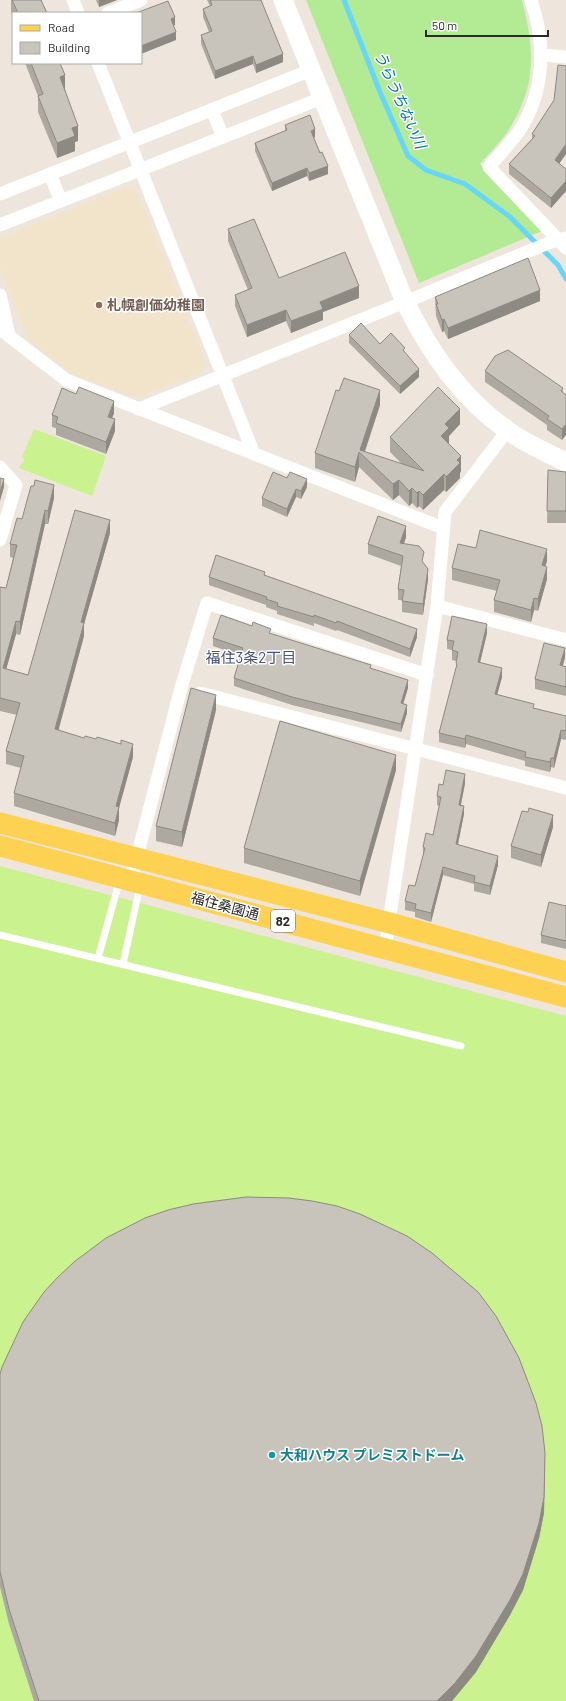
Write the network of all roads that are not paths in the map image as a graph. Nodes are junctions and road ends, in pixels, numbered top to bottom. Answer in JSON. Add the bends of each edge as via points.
{"nodes":[{"id":1,"x":73,"y":0,"type":"edge"},
{"id":2,"x":141,"y":0,"type":"edge"},
{"id":3,"x":283,"y":0,"type":"edge"},
{"id":4,"x":531,"y":0,"type":"edge"},
{"id":5,"x":78,"y":12,"type":"edge"},
{"id":6,"x":111,"y":12,"type":"edge"},
{"id":7,"x":542,"y":55,"type":"junction"},
{"id":8,"x":566,"y":58,"type":"edge"},
{"id":9,"x":98,"y":64,"type":"edge"},
{"id":10,"x":311,"y":70,"type":"junction"},
{"id":11,"x":322,"y":98,"type":"junction"},
{"id":12,"x":212,"y":110,"type":"junction"},
{"id":13,"x":223,"y":137,"type":"junction"},
{"id":14,"x":129,"y":143,"type":"junction"},
{"id":15,"x":140,"y":170,"type":"junction"},
{"id":16,"x":50,"y":174,"type":"junction"},
{"id":17,"x":0,"y":194,"type":"edge"},
{"id":18,"x":61,"y":201,"type":"junction"},
{"id":19,"x":0,"y":226,"type":"edge"},
{"id":20,"x":560,"y":242,"type":"edge"},
{"id":21,"x":0,"y":295,"type":"edge"},
{"id":22,"x":405,"y":302,"type":"junction"},
{"id":23,"x":4,"y":333,"type":"edge"},
{"id":24,"x":223,"y":375,"type":"junction"},
{"id":25,"x":139,"y":409,"type":"junction"},
{"id":26,"x":507,"y":431,"type":"junction"},
{"id":27,"x":254,"y":454,"type":"junction"},
{"id":28,"x":566,"y":462,"type":"edge"},
{"id":29,"x":0,"y":467,"type":"edge"},
{"id":30,"x":443,"y":528,"type":"junction"},
{"id":31,"x":0,"y":540,"type":"edge"},
{"id":32,"x":437,"y":606,"type":"junction"},
{"id":33,"x":566,"y":640,"type":"edge"},
{"id":34,"x":427,"y":675,"type":"junction"},
{"id":35,"x":181,"y":688,"type":"junction"},
{"id":36,"x":415,"y":748,"type":"junction"},
{"id":37,"x":566,"y":788,"type":"edge"},
{"id":38,"x":0,"y":823,"type":"edge"},
{"id":39,"x":0,"y":846,"type":"edge"},
{"id":40,"x":135,"y":859,"type":"junction"},
{"id":41,"x":131,"y":880,"type":"junction"},
{"id":42,"x":390,"y":923,"type":"junction"},
{"id":43,"x":0,"y":935,"type":"edge"},
{"id":44,"x":385,"y":948,"type":"junction"},
{"id":45,"x":98,"y":958,"type":"junction"},
{"id":46,"x":123,"y":964,"type":"junction"},
{"id":47,"x":566,"y":972,"type":"edge"},
{"id":48,"x":566,"y":997,"type":"edge"},
{"id":49,"x":461,"y":1046,"type":"dead end"}],
"edges":[{"from":1,"to":5,"type":"street"},
{"from":2,"to":6,"type":"street"},
{"from":3,"to":10,"type":"street"},
{"from":4,"to":7,"type":"street"},
{"from":7,"to":8,"type":"street"},
{"from":7,"to":20,"type":"street","via":[[536,92],[527,116],[510,143],[489,167]]},
{"from":9,"to":14,"type":"street"},
{"from":10,"to":11,"type":"street"},
{"from":10,"to":12,"type":"street"},
{"from":11,"to":13,"type":"street"},
{"from":11,"to":22,"type":"street"},
{"from":12,"to":13,"type":"street"},
{"from":12,"to":14,"type":"street"},
{"from":13,"to":15,"type":"street"},
{"from":14,"to":15,"type":"street"},
{"from":14,"to":16,"type":"street"},
{"from":15,"to":18,"type":"street"},
{"from":15,"to":24,"type":"street"},
{"from":16,"to":17,"type":"street"},
{"from":16,"to":18,"type":"street"},
{"from":18,"to":19,"type":"street"},
{"from":20,"to":22,"type":"street","via":[[528,252]]},
{"from":21,"to":23,"type":"street"},
{"from":22,"to":24,"type":"street"},
{"from":22,"to":26,"type":"street","via":[[437,358],[462,390]]},
{"from":23,"to":25,"type":"street","via":[[66,380]]},
{"from":24,"to":25,"type":"street"},
{"from":24,"to":27,"type":"street"},
{"from":25,"to":27,"type":"street"},
{"from":26,"to":28,"type":"street"},
{"from":26,"to":30,"type":"street","via":[[444,512]]},
{"from":27,"to":30,"type":"street"},
{"from":29,"to":31,"type":"street","via":[[16,485]]},
{"from":30,"to":32,"type":"street"},
{"from":32,"to":33,"type":"street"},
{"from":32,"to":34,"type":"street"},
{"from":34,"to":35,"type":"street","via":[[207,603]]},
{"from":34,"to":36,"type":"street"},
{"from":35,"to":36,"type":"street"},
{"from":35,"to":40,"type":"street"},
{"from":36,"to":37,"type":"street"},
{"from":36,"to":42,"type":"street"},
{"from":38,"to":40,"type":"main road","name":"福住桑園通","number":"82"},
{"from":39,"to":41,"type":"main road","name":"福住桑園通","number":"82"},
{"from":40,"to":41,"type":"street"},
{"from":40,"to":42,"type":"main road","name":"福住桑園通","number":"82"},
{"from":41,"to":44,"type":"main road","name":"福住桑園通","number":"82"},
{"from":41,"to":45,"type":"lane"},
{"from":41,"to":46,"type":"lane"},
{"from":42,"to":44,"type":"street"},
{"from":42,"to":47,"type":"main road","name":"福住桑園通","number":"82"},
{"from":43,"to":45,"type":"lane"},
{"from":44,"to":48,"type":"main road","name":"福住桑園通","number":"82"},
{"from":45,"to":46,"type":"lane"},
{"from":46,"to":49,"type":"lane"}]}
